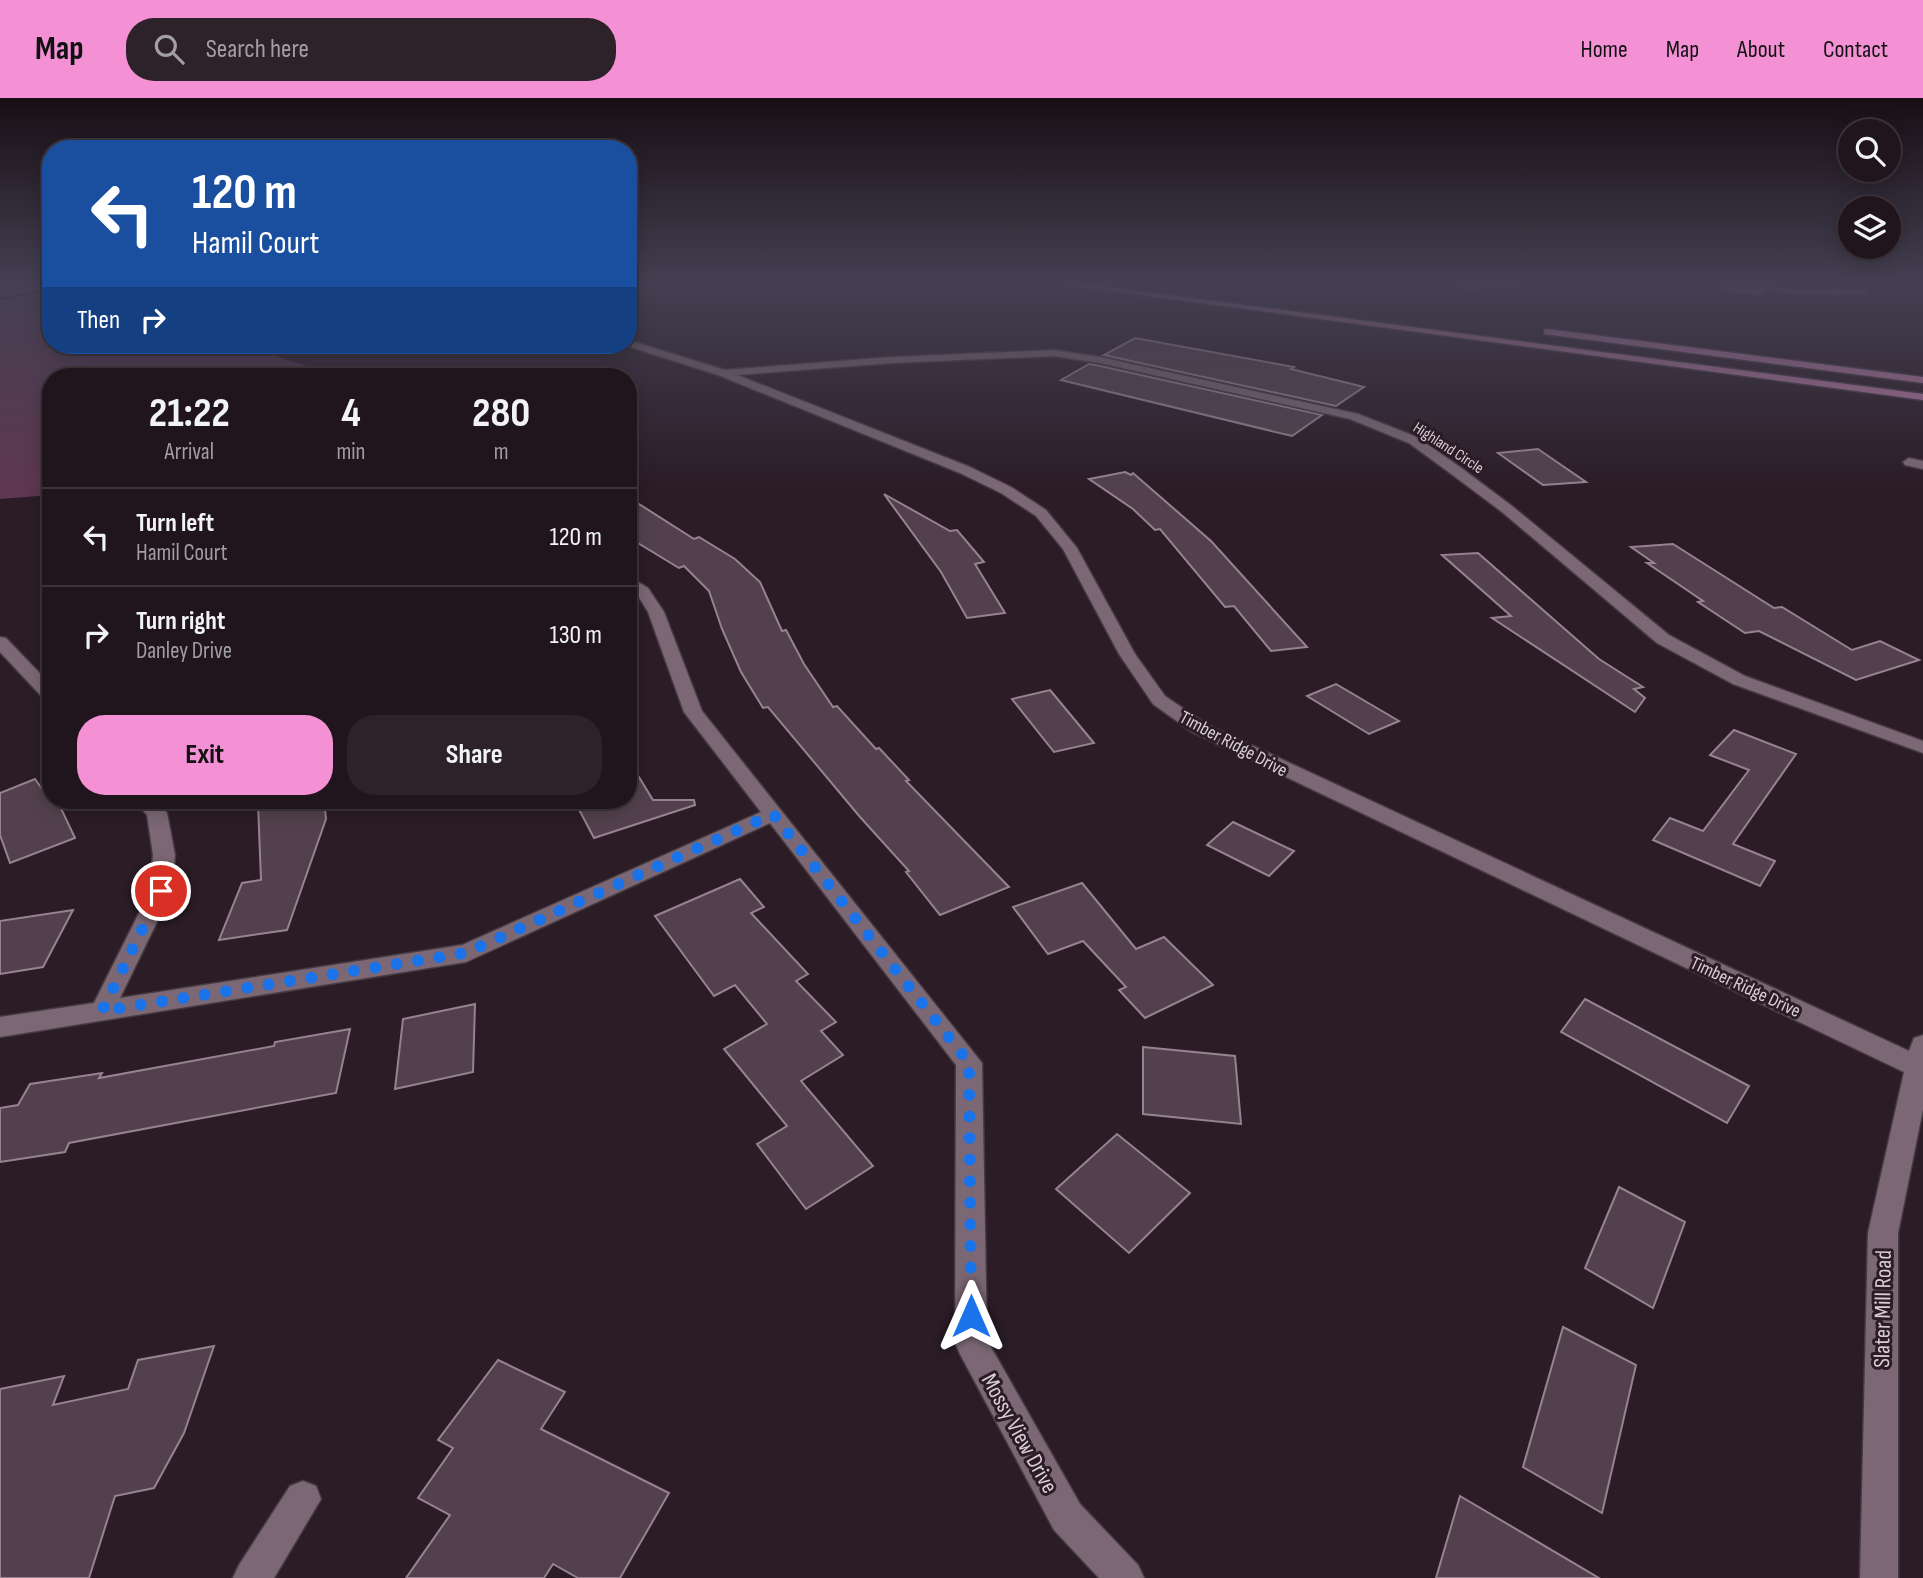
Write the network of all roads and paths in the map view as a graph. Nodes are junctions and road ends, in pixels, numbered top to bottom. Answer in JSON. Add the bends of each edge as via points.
{"nodes":[{"id":1,"x":656,"y":352,"type":"edge"},
{"id":2,"x":1582,"y":352,"type":"edge"},
{"id":3,"x":1701,"y":352,"type":"edge"},
{"id":4,"x":1739,"y":352,"type":"edge"},
{"id":5,"x":1923,"y":371,"type":"edge"},
{"id":6,"x":722,"y":373,"type":"junction"},
{"id":7,"x":1923,"y":380,"type":"edge"},
{"id":8,"x":1923,"y":397,"type":"edge"},
{"id":9,"x":1909,"y":462,"type":"dead end"},
{"id":10,"x":1923,"y":465,"type":"edge"},
{"id":11,"x":637,"y":587,"type":"edge"},
{"id":12,"x":0,"y":642,"type":"edge"},
{"id":13,"x":42,"y":686,"type":"edge"},
{"id":14,"x":1923,"y":747,"type":"edge"},
{"id":15,"x":153,"y":809,"type":"edge"},
{"id":16,"x":773,"y":814,"type":"junction"},
{"id":17,"x":102,"y":1011,"type":"junction"},
{"id":18,"x":0,"y":1027,"type":"edge"},
{"id":19,"x":1920,"y":1056,"type":"edge"},
{"id":20,"x":303,"y":1499,"type":"dead end"},
{"id":21,"x":252,"y":1578,"type":"edge"},
{"id":22,"x":1125,"y":1578,"type":"edge"},
{"id":23,"x":1879,"y":1578,"type":"edge"}],
"edges":[{"from":1,"to":6,"type":"street","name":"Timber Ridge Drive"},
{"from":2,"to":8,"type":"highway"},
{"from":3,"to":7,"type":"highway"},
{"from":4,"to":5,"type":"highway"},
{"from":6,"to":14,"type":"street","name":"Highland Circle","via":[[1054,353],[1354,416],[1413,440],[1455,470],[1663,639],[1739,680]]},
{"from":6,"to":19,"type":"street","name":"Timber Ridge Drive","via":[[965,470],[1041,513],[1070,548],[1128,654],[1159,700],[1199,728]]},
{"from":9,"to":10,"type":"street"},
{"from":11,"to":16,"type":"street","name":"Mossy View Drive","via":[[656,612],[693,712]]},
{"from":12,"to":13,"type":"street"},
{"from":15,"to":17,"type":"street","via":[[164,855],[161,891]]},
{"from":16,"to":17,"type":"street","via":[[466,953]]},
{"from":16,"to":22,"type":"street","name":"Mossy View Drive","via":[[969,1063],[971,1343],[1066,1517]]},
{"from":17,"to":18,"type":"street"},
{"from":19,"to":23,"type":"street","name":"Slater Mill Road","via":[[1883,1233]]},
{"from":20,"to":21,"type":"street"}]}
